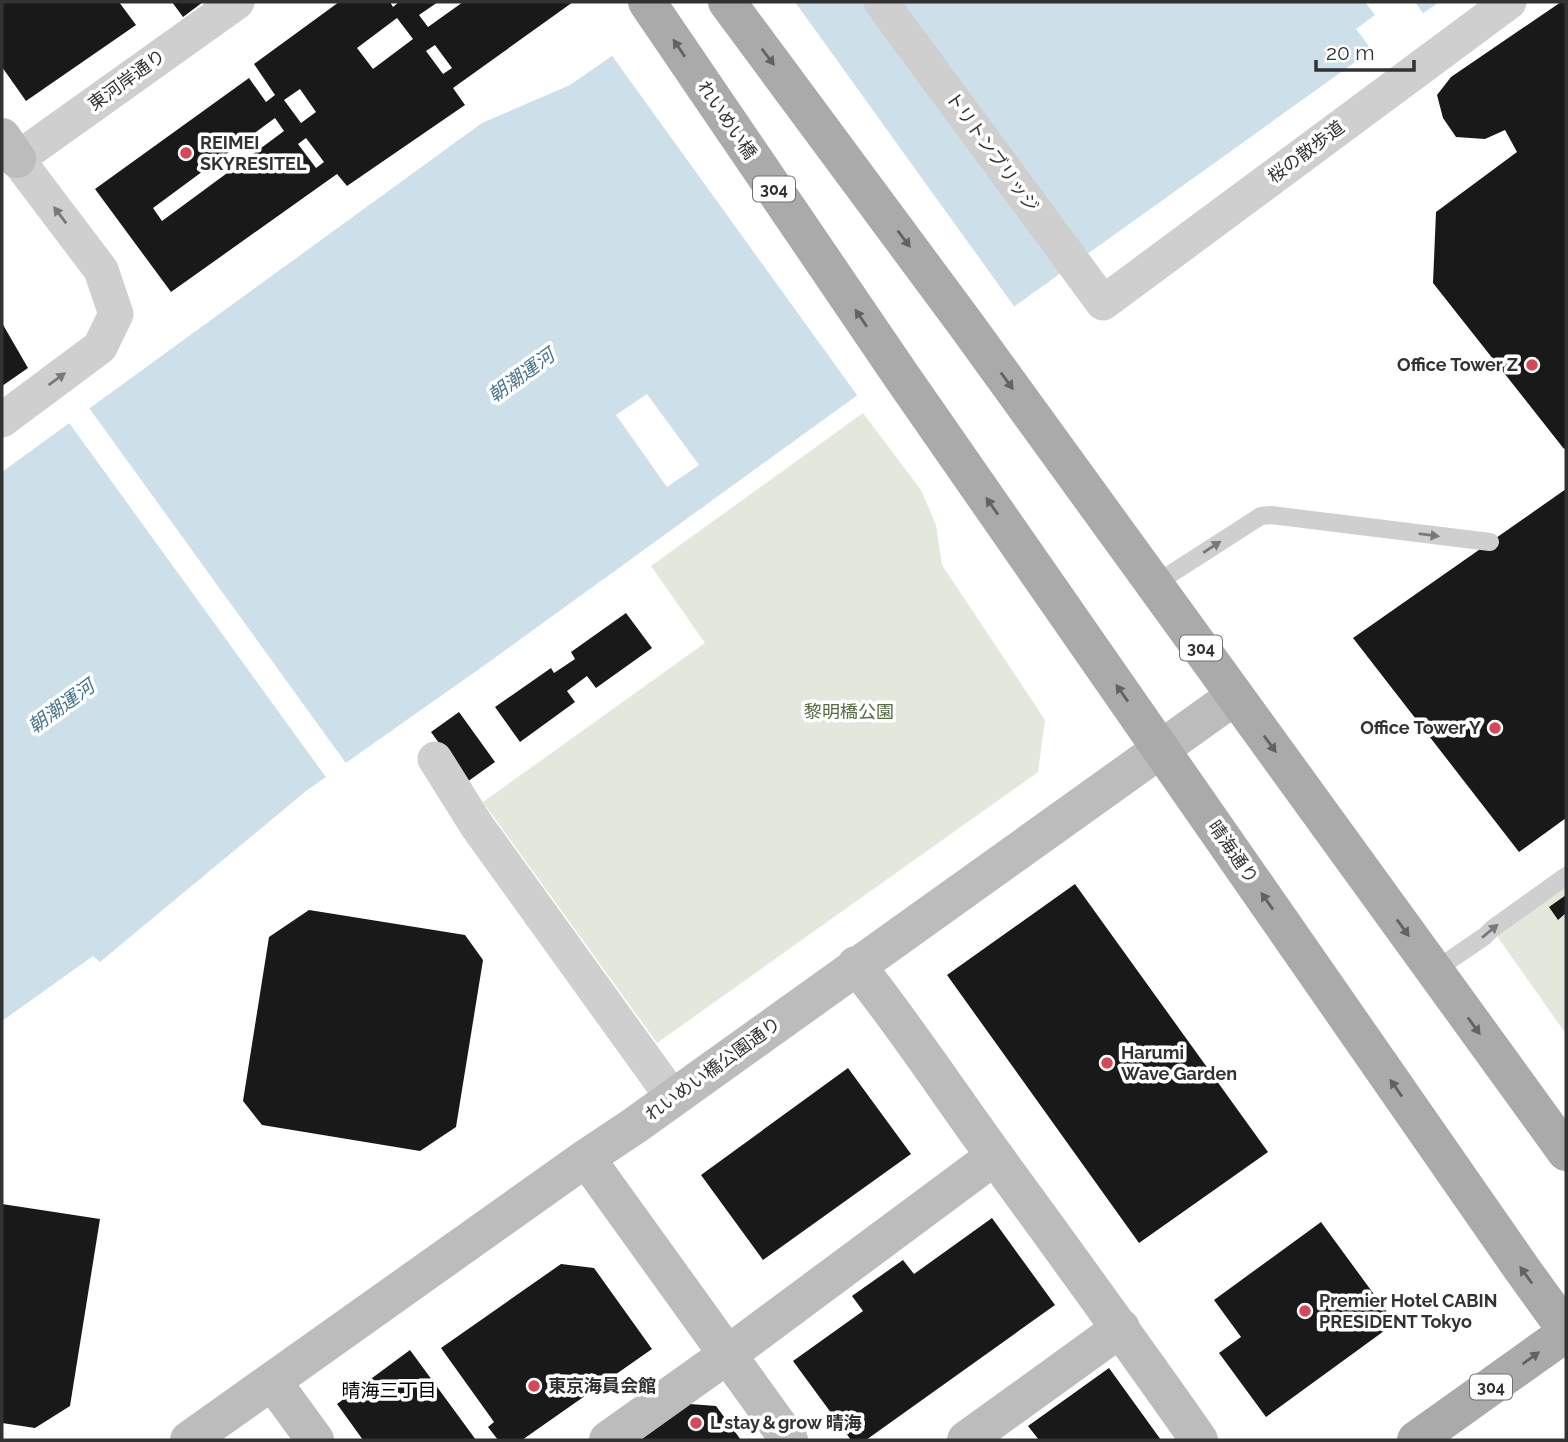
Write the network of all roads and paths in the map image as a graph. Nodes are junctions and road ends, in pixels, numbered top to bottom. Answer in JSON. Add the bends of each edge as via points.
{"nodes":[{"id":1,"x":237,"y":2,"type":"edge"},
{"id":2,"x":727,"y":2,"type":"edge"},
{"id":3,"x":881,"y":2,"type":"edge"},
{"id":4,"x":1509,"y":2,"type":"edge"},
{"id":5,"x":648,"y":3,"type":"edge"},
{"id":6,"x":10,"y":148,"type":"edge"},
{"id":7,"x":1102,"y":303,"type":"joint"},
{"id":8,"x":900,"y":374,"type":"joint"},
{"id":9,"x":2,"y":420,"type":"edge"},
{"id":10,"x":1490,"y":542,"type":"dead end"},
{"id":11,"x":1154,"y":584,"type":"junction"},
{"id":12,"x":1235,"y":695,"type":"junction"},
{"id":13,"x":1161,"y":748,"type":"junction"},
{"id":14,"x":435,"y":759,"type":"dead end"},
{"id":15,"x":1566,"y":876,"type":"edge"},
{"id":16,"x":856,"y":965,"type":"junction"},
{"id":17,"x":1434,"y":971,"type":"junction"},
{"id":18,"x":673,"y":1098,"type":"junction"},
{"id":19,"x":1566,"y":1152,"type":"edge"},
{"id":20,"x":995,"y":1156,"type":"junction"},
{"id":21,"x":586,"y":1158,"type":"junction"},
{"id":22,"x":1121,"y":1328,"type":"junction"},
{"id":23,"x":1566,"y":1331,"type":"edge"},
{"id":24,"x":727,"y":1355,"type":"junction"},
{"id":25,"x":272,"y":1381,"type":"junction"},
{"id":26,"x":189,"y":1440,"type":"edge"},
{"id":27,"x":315,"y":1440,"type":"edge"},
{"id":28,"x":608,"y":1440,"type":"edge"},
{"id":29,"x":789,"y":1440,"type":"edge"},
{"id":30,"x":966,"y":1440,"type":"edge"},
{"id":31,"x":1199,"y":1440,"type":"edge"},
{"id":32,"x":1416,"y":1440,"type":"edge"}],
"edges":[{"from":1,"to":6,"type":"street","name":"東河岸通り"},
{"from":2,"to":11,"type":"main road","number":"304","one_way":true},
{"from":3,"to":7,"type":"street","name":"トリトンブリッジ"},
{"from":4,"to":7,"type":"street","name":"桜の散歩道"},
{"from":8,"to":5,"type":"main road","name":"れいめい橋","number":"304","one_way":true},
{"from":9,"to":6,"type":"street","one_way":true,"via":[[100,347],[116,314],[102,270]]},
{"from":13,"to":8,"type":"main road","name":"晴海通り","number":"304","one_way":true},
{"from":11,"to":10,"type":"lane","one_way":true,"via":[[1261,516]]},
{"from":11,"to":12,"type":"main road","number":"304"},
{"from":12,"to":13,"type":"street","name":"れいめい橋公園通り"},
{"from":12,"to":17,"type":"main road","number":"304","one_way":true},
{"from":13,"to":16,"type":"street","name":"れいめい橋公園通り"},
{"from":23,"to":13,"type":"main road","name":"晴海通り","number":"304","one_way":true},
{"from":14,"to":18,"type":"street","via":[[477,826]]},
{"from":17,"to":15,"type":"lane","one_way":true},
{"from":16,"to":18,"type":"street","name":"れいめい橋公園通り"},
{"from":16,"to":20,"type":"street"},
{"from":17,"to":19,"type":"main road","number":"304","one_way":true},
{"from":18,"to":21,"type":"street","name":"れいめい橋公園通り"},
{"from":20,"to":22,"type":"street"},
{"from":20,"to":24,"type":"street"},
{"from":21,"to":24,"type":"street"},
{"from":21,"to":25,"type":"street","name":"れいめい橋公園通り"},
{"from":22,"to":30,"type":"street"},
{"from":22,"to":31,"type":"street"},
{"from":32,"to":23,"type":"main road","number":"304","one_way":true},
{"from":24,"to":28,"type":"street"},
{"from":24,"to":29,"type":"street"},
{"from":25,"to":26,"type":"street","name":"れいめい橋公園通り"},
{"from":25,"to":27,"type":"street"}]}
